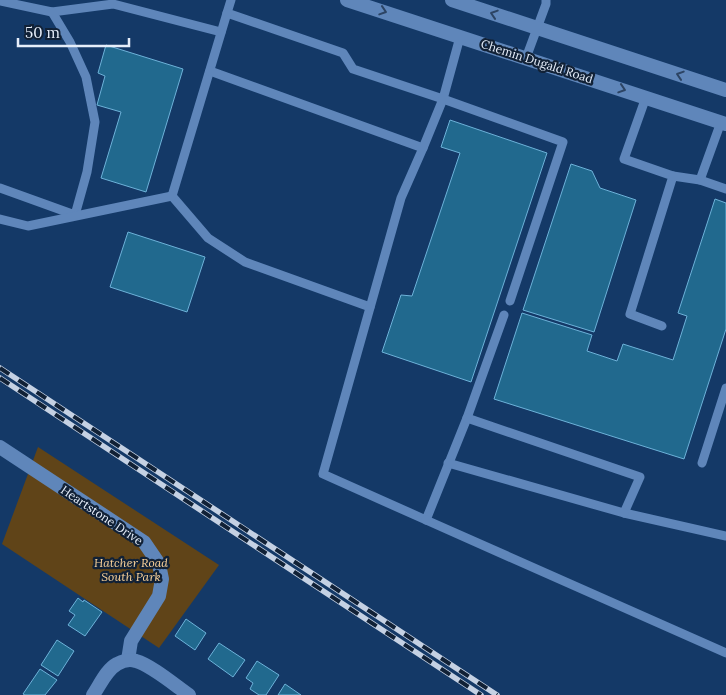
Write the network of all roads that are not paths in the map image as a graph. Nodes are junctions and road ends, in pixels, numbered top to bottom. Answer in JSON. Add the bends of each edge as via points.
{"nodes":[{"id":1,"x":0,"y":0,"type":"edge"},
{"id":2,"x":231,"y":0,"type":"edge"},
{"id":3,"x":348,"y":0,"type":"edge"},
{"id":4,"x":452,"y":0,"type":"edge"},
{"id":5,"x":546,"y":0,"type":"edge"},
{"id":6,"x":52,"y":12,"type":"junction"},
{"id":7,"x":227,"y":14,"type":"junction"},
{"id":8,"x":537,"y":28,"type":"junction"},
{"id":9,"x":221,"y":32,"type":"junction"},
{"id":10,"x":460,"y":37,"type":"junction"},
{"id":11,"x":526,"y":58,"type":"junction"},
{"id":12,"x":210,"y":71,"type":"junction"},
{"id":13,"x":726,"y":90,"type":"edge"},
{"id":14,"x":646,"y":97,"type":"junction"},
{"id":15,"x":443,"y":99,"type":"junction"},
{"id":16,"x":723,"y":123,"type":"edge"},
{"id":17,"x":423,"y":148,"type":"junction"},
{"id":18,"x":673,"y":176,"type":"junction"},
{"id":19,"x":700,"y":180,"type":"junction"},
{"id":20,"x":0,"y":188,"type":"edge"},
{"id":21,"x":726,"y":189,"type":"edge"},
{"id":22,"x":172,"y":196,"type":"junction"},
{"id":23,"x":75,"y":216,"type":"junction"},
{"id":24,"x":0,"y":219,"type":"edge"},
{"id":25,"x":510,"y":301,"type":"dead end"},
{"id":26,"x":370,"y":307,"type":"junction"},
{"id":27,"x":504,"y":315,"type":"dead end"},
{"id":28,"x":662,"y":326,"type":"dead end"},
{"id":29,"x":726,"y":388,"type":"edge"},
{"id":30,"x":467,"y":418,"type":"junction"},
{"id":31,"x":0,"y":447,"type":"edge"},
{"id":32,"x":448,"y":463,"type":"junction"},
{"id":33,"x":702,"y":463,"type":"dead end"},
{"id":34,"x":624,"y":513,"type":"junction"},
{"id":35,"x":426,"y":520,"type":"junction"},
{"id":36,"x":726,"y":536,"type":"edge"},
{"id":37,"x":726,"y":653,"type":"edge"},
{"id":38,"x":128,"y":660,"type":"junction"},
{"id":39,"x":93,"y":695,"type":"edge"},
{"id":40,"x":189,"y":695,"type":"edge"}],
"edges":[{"from":1,"to":6,"type":"lane"},
{"from":2,"to":7,"type":"lane"},
{"from":3,"to":10,"type":"main road","name":"Chemin Dugald Road","one_way":true},
{"from":8,"to":4,"type":"main road","one_way":true},
{"from":5,"to":8,"type":"lane"},
{"from":6,"to":9,"type":"lane","via":[[113,4]]},
{"from":6,"to":23,"type":"lane","via":[[86,77],[95,122],[87,172]]},
{"from":7,"to":9,"type":"lane"},
{"from":7,"to":15,"type":"lane","via":[[343,53],[353,69]]},
{"from":8,"to":11,"type":"lane"},
{"from":13,"to":8,"type":"main road","one_way":true},
{"from":9,"to":12,"type":"lane"},
{"from":10,"to":11,"type":"main road","name":"Chemin Dugald Road"},
{"from":10,"to":15,"type":"lane"},
{"from":11,"to":14,"type":"main road","name":"Chemin Dugald Road","one_way":true},
{"from":12,"to":17,"type":"lane"},
{"from":12,"to":22,"type":"lane"},
{"from":14,"to":16,"type":"main road","name":"Chemin Dugald Road"},
{"from":14,"to":18,"type":"lane","via":[[624,159]]},
{"from":15,"to":17,"type":"lane"},
{"from":15,"to":25,"type":"lane","via":[[563,142]]},
{"from":16,"to":19,"type":"lane"},
{"from":17,"to":26,"type":"lane","via":[[401,198]]},
{"from":18,"to":19,"type":"lane"},
{"from":18,"to":28,"type":"lane","via":[[630,314]]},
{"from":19,"to":21,"type":"lane"},
{"from":20,"to":23,"type":"lane"},
{"from":22,"to":23,"type":"lane"},
{"from":22,"to":26,"type":"lane","via":[[208,238],[245,262]]},
{"from":23,"to":24,"type":"lane","via":[[28,226]]},
{"from":26,"to":35,"type":"lane","via":[[323,474]]},
{"from":27,"to":30,"type":"lane"},
{"from":29,"to":33,"type":"lane"},
{"from":30,"to":32,"type":"lane"},
{"from":30,"to":34,"type":"lane","via":[[640,477]]},
{"from":31,"to":38,"type":"main road","name":"Heartstone Drive","via":[[144,542],[159,564],[162,579],[159,596],[131,641]]},
{"from":32,"to":34,"type":"lane"},
{"from":32,"to":35,"type":"lane"},
{"from":34,"to":36,"type":"lane"},
{"from":35,"to":37,"type":"lane"},
{"from":38,"to":39,"type":"main road","via":[[109,670]]},
{"from":38,"to":40,"type":"main road","via":[[145,665]]}]}
